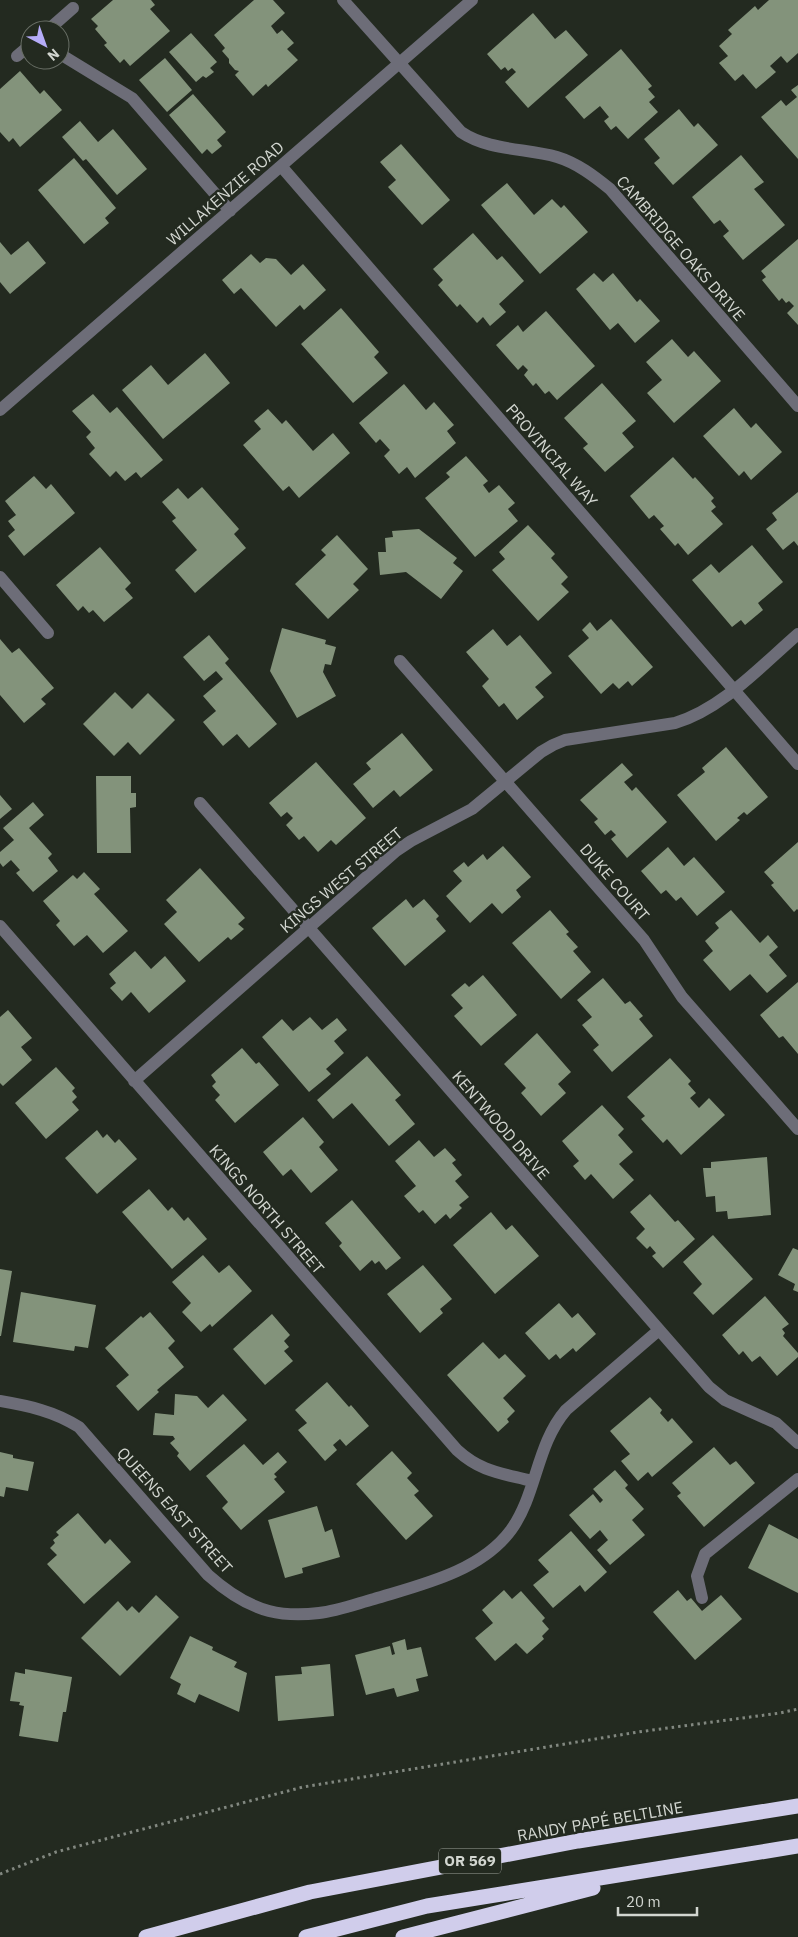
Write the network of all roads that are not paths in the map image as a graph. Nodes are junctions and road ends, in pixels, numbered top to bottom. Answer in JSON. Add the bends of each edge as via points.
{"nodes":[{"id":1,"x":343,"y":0,"type":"edge"},
{"id":2,"x":472,"y":0,"type":"edge"},
{"id":3,"x":74,"y":8,"type":"dead end"},
{"id":4,"x":60,"y":20,"type":"edge"},
{"id":5,"x":20,"y":53,"type":"edge"},
{"id":6,"x":17,"y":56,"type":"dead end"},
{"id":7,"x":70,"y":60,"type":"edge"},
{"id":8,"x":399,"y":63,"type":"junction"},
{"id":9,"x":281,"y":166,"type":"junction"},
{"id":10,"x":230,"y":211,"type":"junction"},
{"id":11,"x":798,"y":406,"type":"edge"},
{"id":12,"x":0,"y":410,"type":"edge"},
{"id":13,"x":0,"y":577,"type":"edge"},
{"id":14,"x":48,"y":633,"type":"dead end"},
{"id":15,"x":798,"y":634,"type":"edge"},
{"id":16,"x":400,"y":662,"type":"dead end"},
{"id":17,"x":734,"y":690,"type":"junction"},
{"id":18,"x":798,"y":764,"type":"edge"},
{"id":19,"x":505,"y":782,"type":"junction"},
{"id":20,"x":200,"y":803,"type":"dead end"},
{"id":21,"x":0,"y":926,"type":"edge"},
{"id":22,"x":309,"y":928,"type":"junction"},
{"id":23,"x":134,"y":1081,"type":"junction"},
{"id":24,"x":798,"y":1129,"type":"edge"},
{"id":25,"x":659,"y":1330,"type":"junction"},
{"id":26,"x":0,"y":1401,"type":"edge"},
{"id":27,"x":798,"y":1442,"type":"edge"},
{"id":28,"x":798,"y":1479,"type":"edge"},
{"id":29,"x":532,"y":1481,"type":"junction"},
{"id":30,"x":702,"y":1598,"type":"dead end"},
{"id":31,"x":798,"y":1806,"type":"edge"},
{"id":32,"x":798,"y":1846,"type":"edge"},
{"id":33,"x":684,"y":1864,"type":"junction"},
{"id":34,"x":146,"y":1937,"type":"edge"},
{"id":35,"x":306,"y":1937,"type":"edge"},
{"id":36,"x":403,"y":1937,"type":"edge"}],
"edges":[{"from":1,"to":8,"type":"street","name":"CAMBRIDGE OAKS DRIVE"},
{"from":2,"to":8,"type":"street","name":"WILLAKENZIE ROAD"},
{"from":3,"to":4,"type":"street"},
{"from":5,"to":6,"type":"street"},
{"from":7,"to":10,"type":"street","via":[[132,98]]},
{"from":8,"to":9,"type":"street","name":"WILLAKENZIE ROAD"},
{"from":8,"to":11,"type":"street","name":"CAMBRIDGE OAKS DRIVE","via":[[461,132],[471,138],[558,158],[584,169],[604,185]]},
{"from":9,"to":10,"type":"street","name":"WILLAKENZIE ROAD"},
{"from":9,"to":17,"type":"street","name":"PROVINCIAL WAY"},
{"from":10,"to":12,"type":"street","name":"WILLAKENZIE ROAD"},
{"from":13,"to":14,"type":"street"},
{"from":15,"to":17,"type":"street","name":"KINGS WEST STREET"},
{"from":16,"to":19,"type":"street","name":"DUKE COURT"},
{"from":17,"to":18,"type":"street","name":"PROVINCIAL WAY"},
{"from":17,"to":19,"type":"street","name":"KINGS WEST STREET","via":[[711,707],[675,723],[565,740],[541,752]]},
{"from":19,"to":22,"type":"street","name":"KINGS WEST STREET","via":[[464,814],[404,845]]},
{"from":19,"to":24,"type":"street","name":"DUKE COURT","via":[[644,940],[682,997]]},
{"from":20,"to":22,"type":"street","name":"KENTWOOD DRIVE"},
{"from":21,"to":23,"type":"street","name":"KINGS NORTH STREET"},
{"from":22,"to":23,"type":"street","name":"KINGS WEST STREET"},
{"from":22,"to":25,"type":"street","name":"KENTWOOD DRIVE"},
{"from":23,"to":29,"type":"street","name":"KINGS NORTH STREET","via":[[457,1450],[484,1469]]},
{"from":25,"to":27,"type":"street","name":"KENTWOOD DRIVE","via":[[717,1394],[776,1423]]},
{"from":25,"to":29,"type":"street","name":"QUEENS EAST STREET","via":[[562,1415],[552,1428]]},
{"from":26,"to":29,"type":"street","name":"QUEENS EAST STREET","via":[[53,1412],[79,1427],[208,1574],[232,1595],[270,1611],[305,1614],[335,1610],[404,1590],[468,1566],[496,1546],[511,1530],[525,1504]]},
{"from":28,"to":30,"type":"street","via":[[705,1554],[697,1576]]},
{"from":31,"to":34,"type":"highway","name":"RANDY PAPÉ BELTLINE","number":"OR 569","via":[[578,1841],[310,1892]]},
{"from":32,"to":33,"type":"highway","number":"OR 569"},
{"from":33,"to":35,"type":"highway","number":"OR 569","via":[[427,1906]]},
{"from":33,"to":36,"type":"highway"}]}
